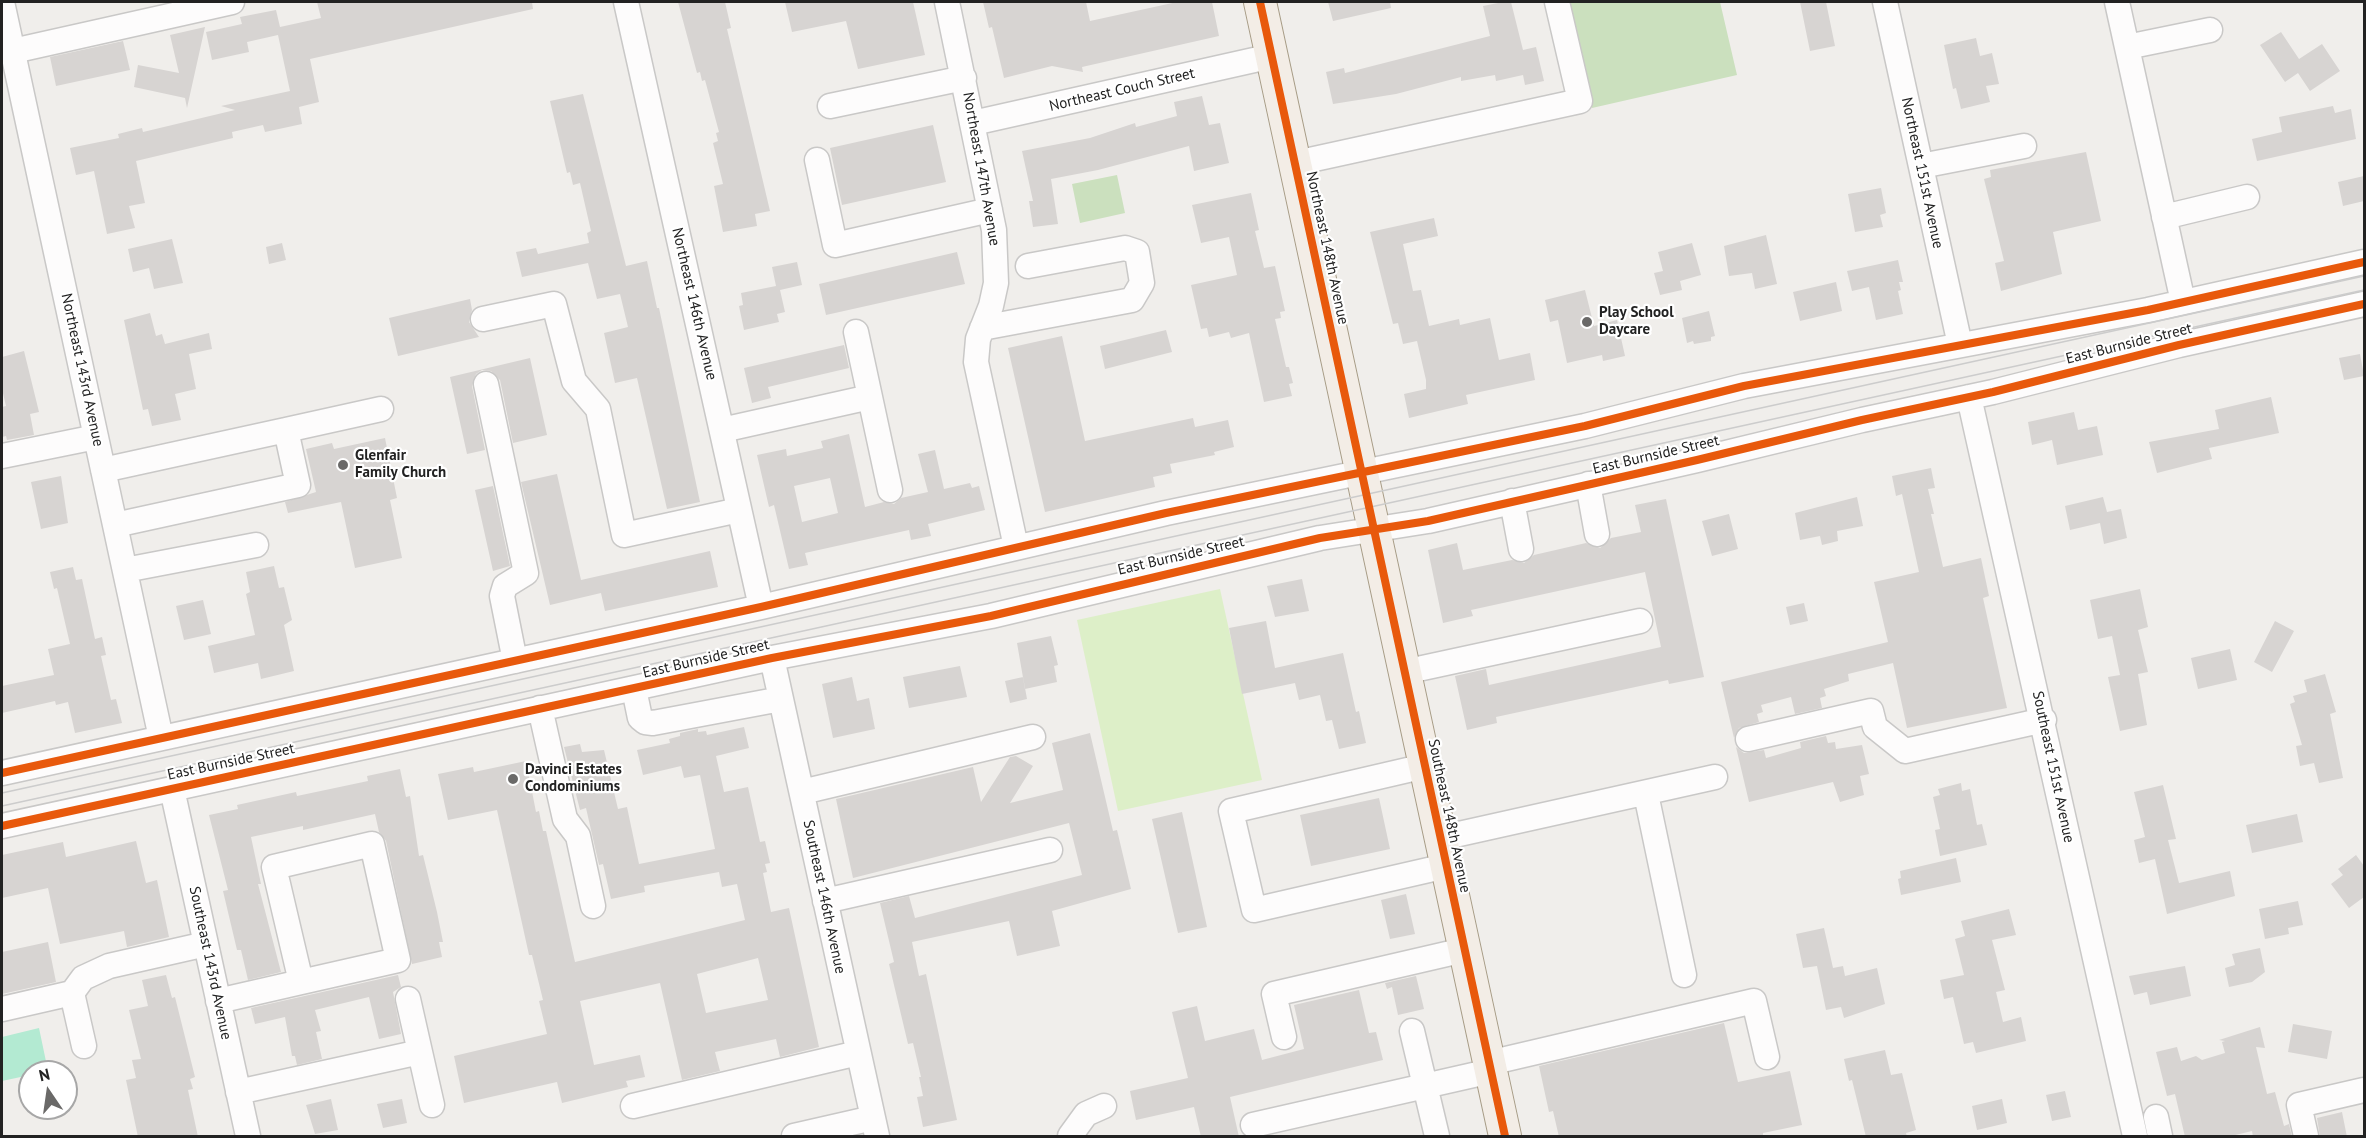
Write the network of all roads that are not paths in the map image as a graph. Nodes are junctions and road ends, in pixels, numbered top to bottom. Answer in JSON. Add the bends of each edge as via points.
{"nodes":[{"id":1,"x":2,"y":2,"type":"edge"},
{"id":2,"x":232,"y":2,"type":"edge"},
{"id":3,"x":626,"y":2,"type":"edge"},
{"id":4,"x":947,"y":2,"type":"edge"},
{"id":5,"x":1260,"y":2,"type":"edge"},
{"id":6,"x":1557,"y":2,"type":"edge"},
{"id":7,"x":1885,"y":2,"type":"edge"},
{"id":8,"x":2117,"y":2,"type":"edge"},
{"id":9,"x":2210,"y":30,"type":"dead end"},
{"id":10,"x":2127,"y":47,"type":"junction"},
{"id":11,"x":13,"y":51,"type":"junction"},
{"id":12,"x":1272,"y":56,"type":"junction"},
{"id":13,"x":964,"y":78,"type":"junction"},
{"id":14,"x":830,"y":106,"type":"dead end"},
{"id":15,"x":973,"y":123,"type":"junction"},
{"id":16,"x":2024,"y":146,"type":"dead end"},
{"id":17,"x":817,"y":160,"type":"dead end"},
{"id":18,"x":1296,"y":163,"type":"junction"},
{"id":19,"x":1921,"y":166,"type":"junction"},
{"id":20,"x":2247,"y":197,"type":"dead end"},
{"id":21,"x":990,"y":210,"type":"junction"},
{"id":22,"x":2164,"y":217,"type":"junction"},
{"id":23,"x":2364,"y":262,"type":"edge"},
{"id":24,"x":1028,"y":266,"type":"dead end"},
{"id":25,"x":2183,"y":302,"type":"junction"},
{"id":26,"x":2364,"y":304,"type":"edge"},
{"id":27,"x":483,"y":320,"type":"dead end"},
{"id":28,"x":982,"y":328,"type":"junction"},
{"id":29,"x":856,"y":332,"type":"dead end"},
{"id":30,"x":1960,"y":345,"type":"junction"},
{"id":31,"x":486,"y":384,"type":"dead end"},
{"id":32,"x":870,"y":397,"type":"junction"},
{"id":33,"x":1969,"y":397,"type":"junction"},
{"id":34,"x":381,"y":409,"type":"dead end"},
{"id":35,"x":286,"y":430,"type":"junction"},
{"id":36,"x":722,"y":430,"type":"junction"},
{"id":37,"x":96,"y":436,"type":"junction"},
{"id":38,"x":2,"y":456,"type":"edge"},
{"id":39,"x":104,"y":470,"type":"junction"},
{"id":40,"x":1588,"y":484,"type":"junction"},
{"id":41,"x":890,"y":490,"type":"dead end"},
{"id":42,"x":1368,"y":501,"type":"junction"},
{"id":43,"x":1512,"y":501,"type":"junction"},
{"id":44,"x":739,"y":510,"type":"junction"},
{"id":45,"x":115,"y":525,"type":"junction"},
{"id":46,"x":1597,"y":534,"type":"dead end"},
{"id":47,"x":256,"y":545,"type":"dead end"},
{"id":48,"x":1016,"y":547,"type":"junction"},
{"id":49,"x":1521,"y":549,"type":"dead end"},
{"id":50,"x":125,"y":570,"type":"junction"},
{"id":51,"x":761,"y":607,"type":"junction"},
{"id":52,"x":1640,"y":621,"type":"dead end"},
{"id":53,"x":772,"y":658,"type":"junction"},
{"id":54,"x":514,"y":661,"type":"junction"},
{"id":55,"x":1404,"y":672,"type":"junction"},
{"id":56,"x":634,"y":689,"type":"junction"},
{"id":57,"x":781,"y":699,"type":"junction"},
{"id":58,"x":540,"y":708,"type":"junction"},
{"id":59,"x":2044,"y":720,"type":"junction"},
{"id":60,"x":1033,"y":737,"type":"dead end"},
{"id":61,"x":161,"y":738,"type":"junction"},
{"id":62,"x":1748,"y":739,"type":"dead end"},
{"id":63,"x":1425,"y":766,"type":"junction"},
{"id":64,"x":2,"y":773,"type":"edge"},
{"id":65,"x":1715,"y":777,"type":"dead end"},
{"id":66,"x":172,"y":789,"type":"junction"},
{"id":67,"x":802,"y":792,"type":"junction"},
{"id":68,"x":1646,"y":794,"type":"junction"},
{"id":69,"x":2,"y":826,"type":"edge"},
{"id":70,"x":1050,"y":850,"type":"dead end"},
{"id":71,"x":1443,"y":852,"type":"junction"},
{"id":72,"x":825,"y":901,"type":"junction"},
{"id":73,"x":593,"y":906,"type":"dead end"},
{"id":74,"x":206,"y":944,"type":"junction"},
{"id":75,"x":1464,"y":950,"type":"junction"},
{"id":76,"x":1684,"y":975,"type":"dead end"},
{"id":77,"x":301,"y":982,"type":"junction"},
{"id":78,"x":72,"y":993,"type":"junction"},
{"id":79,"x":408,"y":999,"type":"dead end"},
{"id":80,"x":218,"y":1001,"type":"junction"},
{"id":81,"x":2,"y":1009,"type":"edge"},
{"id":82,"x":1412,"y":1031,"type":"dead end"},
{"id":83,"x":1284,"y":1037,"type":"dead end"},
{"id":84,"x":84,"y":1046,"type":"dead end"},
{"id":85,"x":420,"y":1052,"type":"junction"},
{"id":86,"x":858,"y":1053,"type":"junction"},
{"id":87,"x":1767,"y":1057,"type":"dead end"},
{"id":88,"x":1490,"y":1067,"type":"junction"},
{"id":89,"x":1425,"y":1085,"type":"junction"},
{"id":90,"x":2364,"y":1090,"type":"edge"},
{"id":91,"x":238,"y":1092,"type":"junction"},
{"id":92,"x":432,"y":1105,"type":"dead end"},
{"id":93,"x":633,"y":1106,"type":"dead end"},
{"id":94,"x":1104,"y":1106,"type":"dead end"},
{"id":95,"x":1253,"y":1125,"type":"dead end"},
{"id":96,"x":875,"y":1127,"type":"edge"},
{"id":97,"x":248,"y":1137,"type":"edge"},
{"id":98,"x":794,"y":1137,"type":"edge"},
{"id":99,"x":1070,"y":1137,"type":"edge"},
{"id":100,"x":1437,"y":1137,"type":"edge"},
{"id":101,"x":1505,"y":1137,"type":"edge"},
{"id":102,"x":2135,"y":1137,"type":"edge"},
{"id":103,"x":2306,"y":1137,"type":"edge"}],
"edges":[{"from":1,"to":11,"type":"street","name":"Northeast 143rd Avenue"},
{"from":2,"to":11,"type":"street"},
{"from":3,"to":36,"type":"street","name":"Northeast 146th Avenue"},
{"from":4,"to":13,"type":"street","name":"Northeast 147th Avenue"},
{"from":5,"to":12,"type":"main road","name":"Northeast 148th Avenue"},
{"from":6,"to":18,"type":"street","via":[[1580,101]]},
{"from":7,"to":19,"type":"street","name":"Northeast 151st Avenue"},
{"from":8,"to":10,"type":"street"},
{"from":9,"to":10,"type":"street"},
{"from":10,"to":22,"type":"street"},
{"from":11,"to":37,"type":"street","name":"Northeast 143rd Avenue"},
{"from":12,"to":15,"type":"street","name":"Northeast Couch Street"},
{"from":12,"to":18,"type":"main road","name":"Northeast 148th Avenue"},
{"from":13,"to":14,"type":"street"},
{"from":13,"to":15,"type":"street","name":"Northeast 147th Avenue"},
{"from":15,"to":21,"type":"street","name":"Northeast 147th Avenue"},
{"from":16,"to":19,"type":"street"},
{"from":17,"to":21,"type":"street","via":[[836,245]]},
{"from":18,"to":42,"type":"main road","name":"Northeast 148th Avenue"},
{"from":19,"to":30,"type":"street","name":"Northeast 151st Avenue"},
{"from":20,"to":22,"type":"street"},
{"from":21,"to":28,"type":"street","name":"Northeast 147th Avenue","via":[[996,283]]},
{"from":22,"to":25,"type":"street"},
{"from":23,"to":25,"type":"street","name":"East Burnside Street"},
{"from":24,"to":28,"type":"street","via":[[1125,248],[1137,252],[1142,283],[1132,300]]},
{"from":25,"to":30,"type":"street","name":"East Burnside Street"},
{"from":26,"to":33,"type":"street","name":"East Burnside Street"},
{"from":27,"to":44,"type":"street","via":[[555,304],[574,381],[598,409],[624,535]]},
{"from":28,"to":48,"type":"street","name":"Northeast 147th Avenue","via":[[976,362]]},
{"from":29,"to":32,"type":"street"},
{"from":30,"to":42,"type":"street","name":"East Burnside Street","via":[[1744,386],[1416,463]]},
{"from":31,"to":54,"type":"street","via":[[526,573],[505,586],[502,596]]},
{"from":32,"to":36,"type":"street"},
{"from":32,"to":41,"type":"street"},
{"from":33,"to":40,"type":"street","name":"East Burnside Street"},
{"from":33,"to":59,"type":"street","name":"Southeast 151st Avenue"},
{"from":34,"to":35,"type":"street"},
{"from":35,"to":39,"type":"street"},
{"from":35,"to":45,"type":"street","via":[[298,484]]},
{"from":36,"to":44,"type":"street","name":"Northeast 146th Avenue"},
{"from":37,"to":38,"type":"street"},
{"from":37,"to":39,"type":"street","name":"Northeast 143rd Avenue"},
{"from":39,"to":45,"type":"street","name":"Northeast 143rd Avenue"},
{"from":40,"to":43,"type":"street","name":"East Burnside Street"},
{"from":40,"to":46,"type":"street"},
{"from":42,"to":43,"type":"street","name":"East Burnside Street","via":[[1428,520]]},
{"from":42,"to":48,"type":"street","name":"East Burnside Street","via":[[1309,481]]},
{"from":42,"to":53,"type":"street","name":"East Burnside Street","via":[[1320,538],[991,616]]},
{"from":42,"to":55,"type":"main road","name":"Southeast 148th Avenue"},
{"from":43,"to":49,"type":"street"},
{"from":44,"to":51,"type":"street","name":"Northeast 146th Avenue"},
{"from":45,"to":50,"type":"street","name":"Northeast 143rd Avenue"},
{"from":47,"to":50,"type":"street"},
{"from":48,"to":51,"type":"street","name":"East Burnside Street"},
{"from":50,"to":61,"type":"street","name":"Northeast 143rd Avenue"},
{"from":51,"to":54,"type":"street","name":"East Burnside Street"},
{"from":52,"to":55,"type":"street"},
{"from":53,"to":56,"type":"street","name":"East Burnside Street"},
{"from":53,"to":57,"type":"street","name":"Southeast 146th Avenue"},
{"from":54,"to":61,"type":"street","name":"East Burnside Street"},
{"from":55,"to":63,"type":"main road","name":"Southeast 148th Avenue"},
{"from":56,"to":57,"type":"street","via":[[640,718],[653,723]]},
{"from":56,"to":58,"type":"street","name":"East Burnside Street"},
{"from":57,"to":67,"type":"street","name":"Southeast 146th Avenue"},
{"from":58,"to":66,"type":"street","name":"East Burnside Street"},
{"from":58,"to":73,"type":"street","via":[[565,819],[578,836]]},
{"from":59,"to":62,"type":"street","via":[[1905,751],[1875,727],[1871,711]]},
{"from":59,"to":102,"type":"street","name":"Southeast 151st Avenue"},
{"from":60,"to":67,"type":"street"},
{"from":61,"to":64,"type":"street","name":"East Burnside Street"},
{"from":63,"to":71,"type":"main road","name":"Southeast 148th Avenue"},
{"from":63,"to":71,"type":"street","via":[[1231,811],[1254,910]]},
{"from":65,"to":68,"type":"street"},
{"from":66,"to":69,"type":"street","name":"East Burnside Street"},
{"from":66,"to":74,"type":"street","name":"Southeast 143rd Avenue"},
{"from":67,"to":72,"type":"street","name":"Southeast 146th Avenue"},
{"from":68,"to":71,"type":"street"},
{"from":68,"to":76,"type":"street"},
{"from":70,"to":72,"type":"street"},
{"from":71,"to":75,"type":"main road","name":"Southeast 148th Avenue"},
{"from":72,"to":86,"type":"street","name":"Southeast 146th Avenue"},
{"from":74,"to":78,"type":"street","via":[[101,969],[83,978]]},
{"from":74,"to":80,"type":"street","name":"Southeast 143rd Avenue"},
{"from":75,"to":83,"type":"street","via":[[1274,994]]},
{"from":75,"to":88,"type":"main road","name":"Southeast 148th Avenue"},
{"from":77,"to":77,"type":"street","via":[[398,960],[372,844],[274,867]]},
{"from":77,"to":80,"type":"street"},
{"from":78,"to":81,"type":"street"},
{"from":78,"to":84,"type":"street"},
{"from":79,"to":85,"type":"street"},
{"from":80,"to":91,"type":"street","name":"Southeast 143rd Avenue"},
{"from":82,"to":89,"type":"street"},
{"from":85,"to":91,"type":"street"},
{"from":85,"to":92,"type":"street"},
{"from":86,"to":93,"type":"street"},
{"from":86,"to":96,"type":"street","name":"Southeast 146th Avenue"},
{"from":87,"to":88,"type":"street","via":[[1754,1001]]},
{"from":88,"to":89,"type":"street"},
{"from":88,"to":101,"type":"main road","name":"Southeast 148th Avenue"},
{"from":89,"to":95,"type":"street"},
{"from":89,"to":100,"type":"street"},
{"from":90,"to":103,"type":"street","via":[[2299,1105]]},
{"from":91,"to":97,"type":"street","name":"Southeast 143rd Avenue"},
{"from":94,"to":99,"type":"street","via":[[1086,1114]]},
{"from":96,"to":98,"type":"street"}]}
